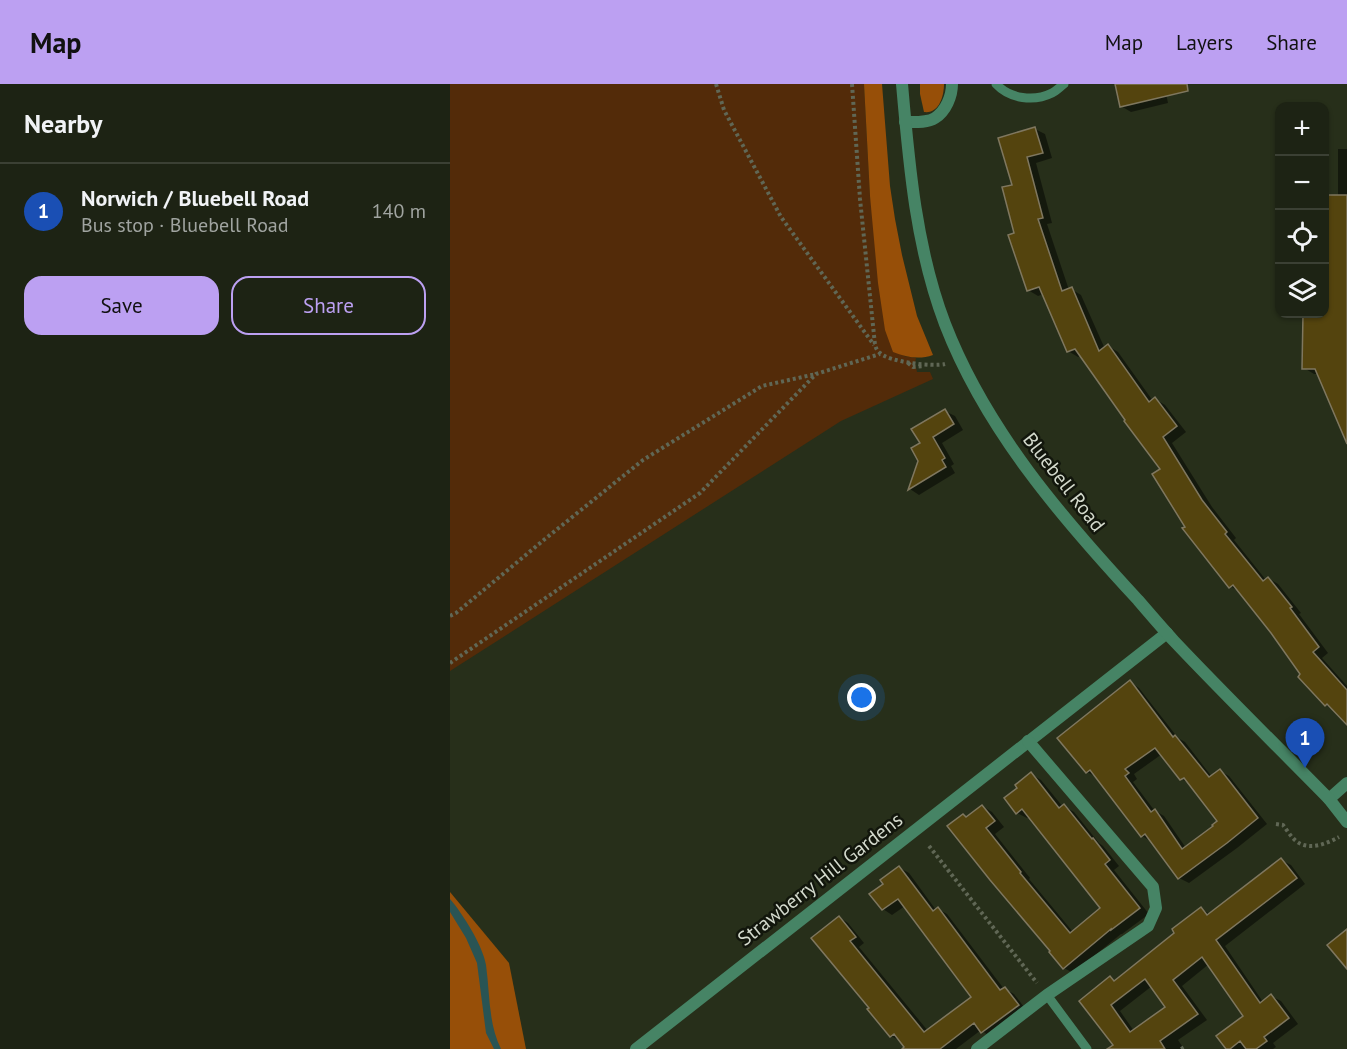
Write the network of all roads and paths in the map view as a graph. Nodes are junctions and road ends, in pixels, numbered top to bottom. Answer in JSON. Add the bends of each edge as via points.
{"nodes":[{"id":1,"x":716,"y":84,"type":"edge"},
{"id":2,"x":852,"y":84,"type":"edge"},
{"id":3,"x":902,"y":84,"type":"edge"},
{"id":4,"x":952,"y":84,"type":"edge"},
{"id":5,"x":996,"y":84,"type":"edge"},
{"id":6,"x":1064,"y":84,"type":"edge"},
{"id":7,"x":905,"y":122,"type":"junction"},
{"id":8,"x":874,"y":345,"type":"junction"},
{"id":9,"x":880,"y":354,"type":"junction"},
{"id":10,"x":926,"y":364,"type":"dead end"},
{"id":11,"x":816,"y":374,"type":"junction"},
{"id":12,"x":450,"y":616,"type":"edge"},
{"id":13,"x":1167,"y":633,"type":"junction"},
{"id":14,"x":450,"y":663,"type":"edge"},
{"id":15,"x":1028,"y":741,"type":"junction"},
{"id":16,"x":1347,"y":783,"type":"edge"},
{"id":17,"x":1329,"y":800,"type":"junction"},
{"id":18,"x":1347,"y":822,"type":"edge"},
{"id":19,"x":1276,"y":824,"type":"dead end"},
{"id":20,"x":1339,"y":836,"type":"dead end"},
{"id":21,"x":929,"y":846,"type":"dead end"},
{"id":22,"x":1047,"y":995,"type":"junction"},
{"id":23,"x":636,"y":1049,"type":"edge"},
{"id":24,"x":977,"y":1049,"type":"edge"},
{"id":25,"x":1087,"y":1049,"type":"edge"}],
"edges":[{"from":1,"to":8,"type":"path","via":[[724,110],[781,217]]},
{"from":2,"to":8,"type":"path"},
{"from":3,"to":7,"type":"street","name":"Bluebell Road"},
{"from":4,"to":7,"type":"street","via":[[949,101],[935,118]]},
{"from":5,"to":6,"type":"lane","via":[[1012,96],[1026,98],[1053,93]]},
{"from":7,"to":13,"type":"street","name":"Bluebell Road","via":[[921,239],[934,290],[959,357],[978,394],[1053,503]]},
{"from":8,"to":9,"type":"path"},
{"from":9,"to":10,"type":"path"},
{"from":9,"to":11,"type":"path"},
{"from":11,"to":12,"type":"path","via":[[762,386],[643,460]]},
{"from":11,"to":14,"type":"path","via":[[700,493]]},
{"from":13,"to":15,"type":"street","name":"Strawberry Hill Gardens"},
{"from":13,"to":17,"type":"street","name":"Bluebell Road"},
{"from":15,"to":22,"type":"street","via":[[1153,887],[1156,908],[1148,926]]},
{"from":15,"to":23,"type":"street","name":"Strawberry Hill Gardens"},
{"from":16,"to":17,"type":"street"},
{"from":17,"to":18,"type":"street","name":"Bluebell Road"},
{"from":19,"to":20,"type":"path","via":[[1283,825],[1297,842],[1310,846],[1326,844]]},
{"from":21,"to":22,"type":"path"},
{"from":22,"to":24,"type":"street"},
{"from":22,"to":25,"type":"lane"}]}
